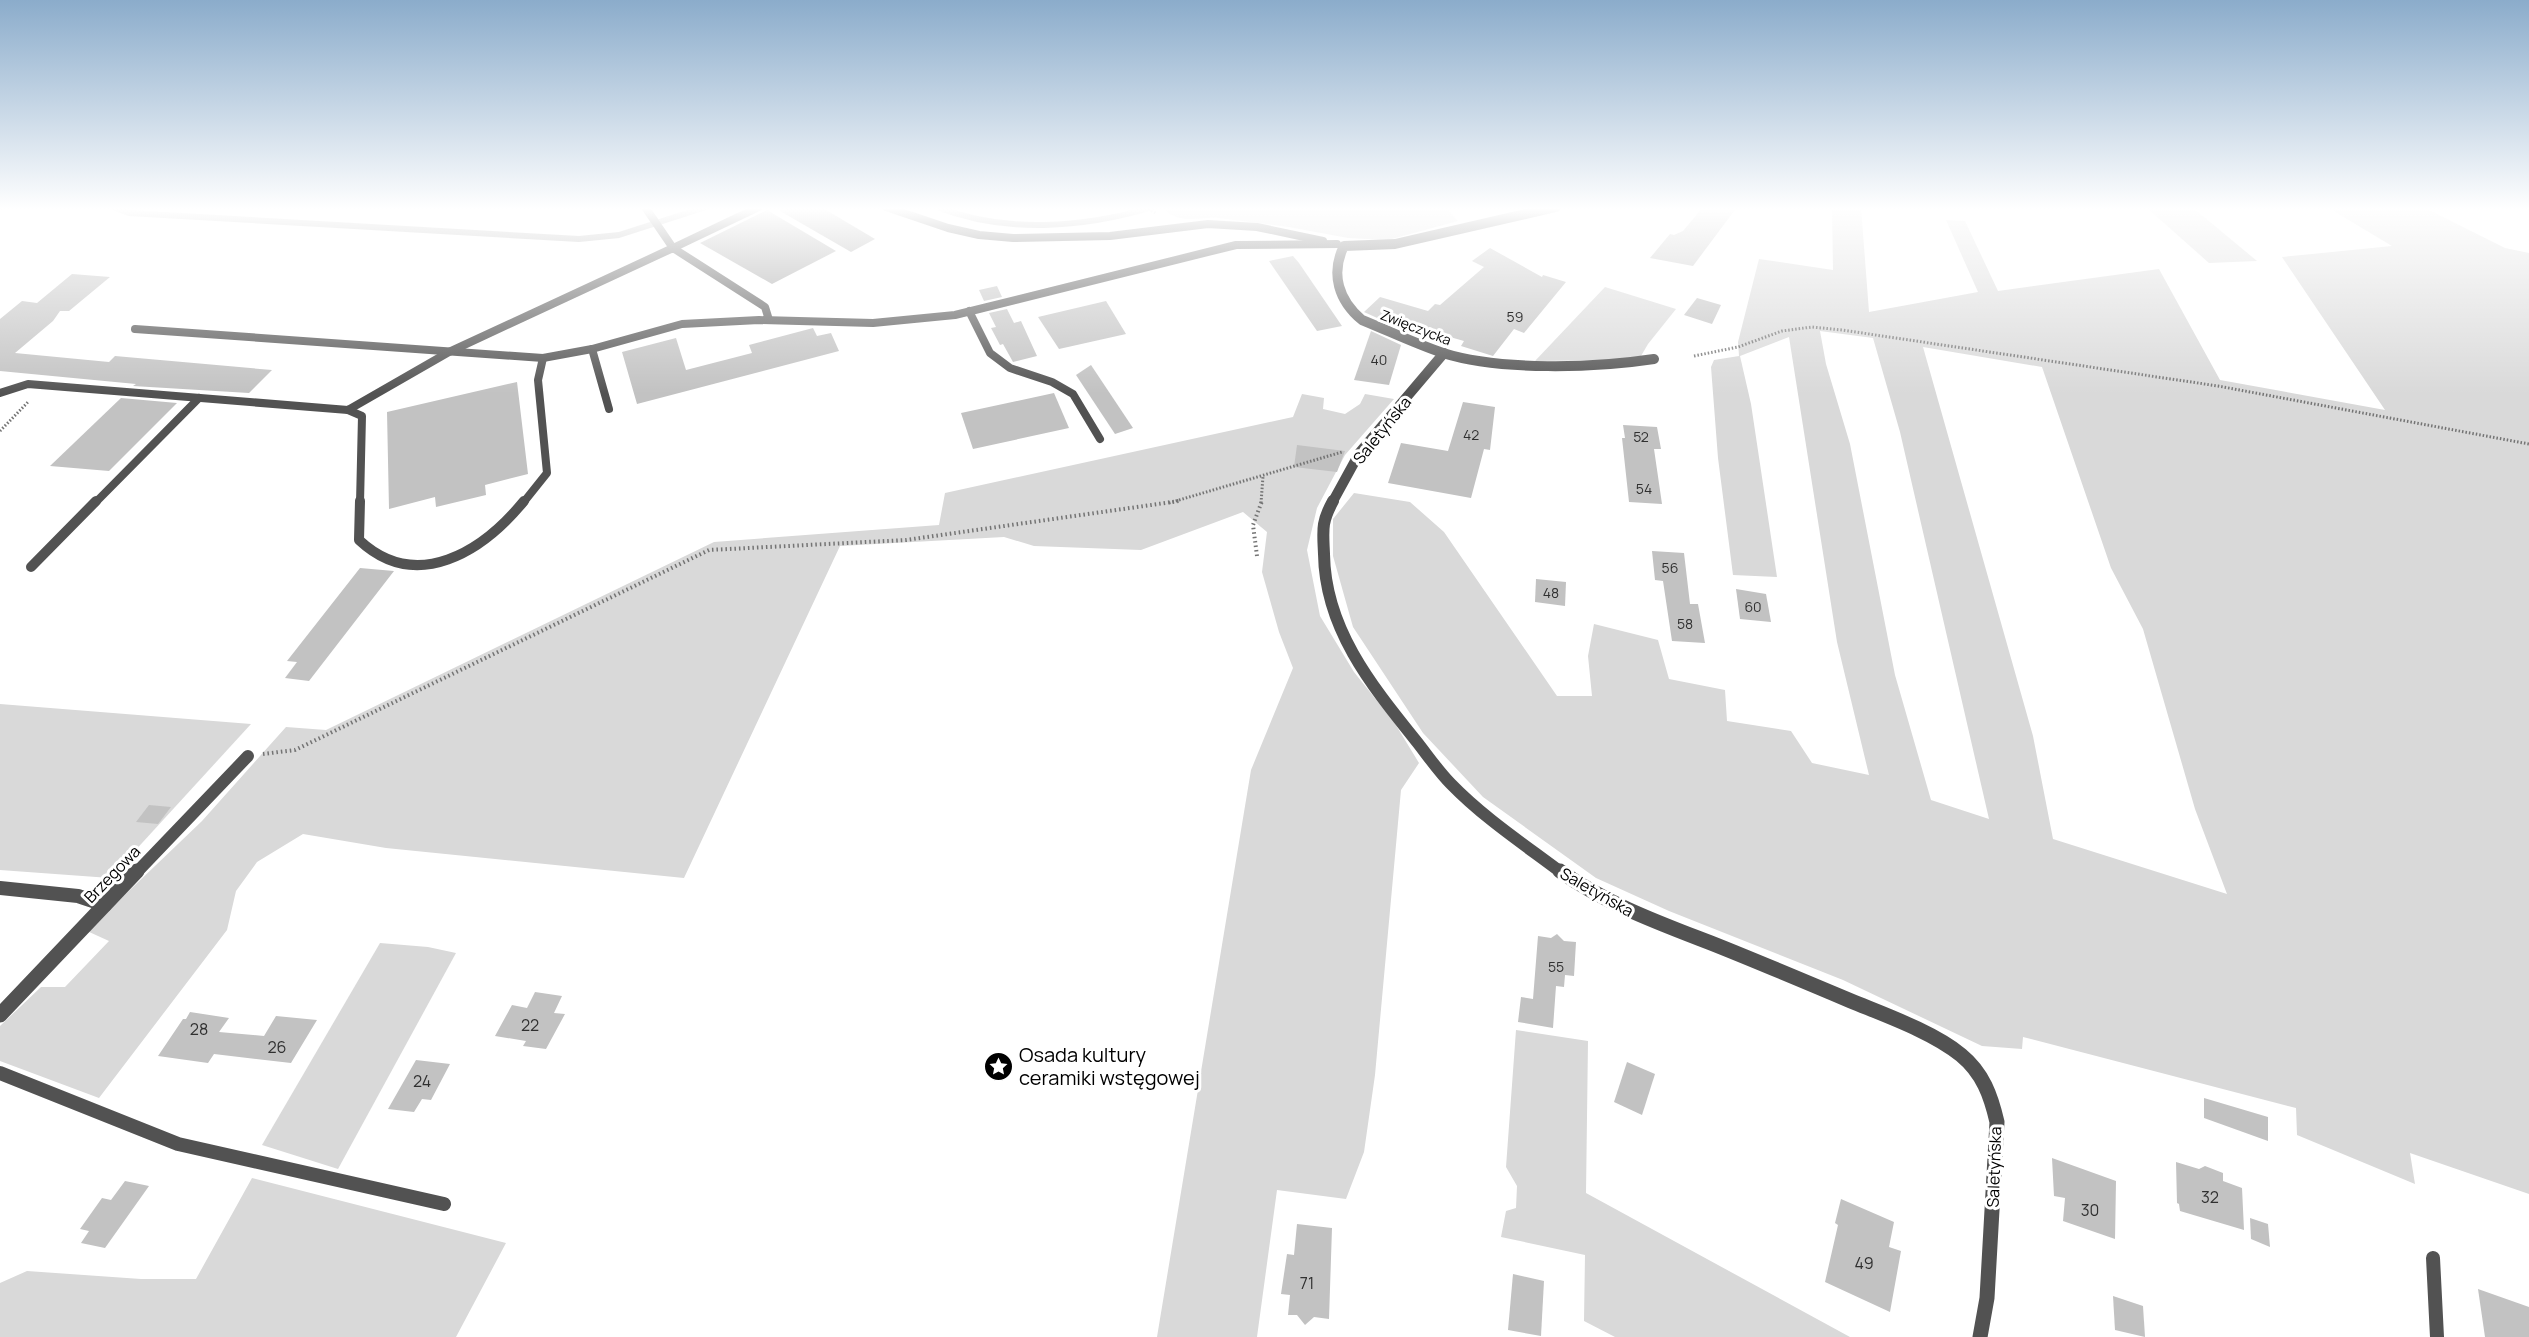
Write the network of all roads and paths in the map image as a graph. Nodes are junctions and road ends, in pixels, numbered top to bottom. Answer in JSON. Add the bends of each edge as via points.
{"nodes":[{"id":1,"x":627,"y":269,"type":"edge"},
{"id":2,"x":706,"y":269,"type":"edge"},
{"id":3,"x":1137,"y":269,"type":"edge"},
{"id":4,"x":1336,"y":269,"type":"edge"},
{"id":5,"x":969,"y":311,"type":"junction"},
{"id":6,"x":769,"y":320,"type":"junction"},
{"id":7,"x":135,"y":329,"type":"dead end"},
{"id":8,"x":591,"y":349,"type":"junction"},
{"id":9,"x":448,"y":352,"type":"junction"},
{"id":10,"x":1444,"y":353,"type":"junction"},
{"id":11,"x":1694,"y":356,"type":"dead end"},
{"id":12,"x":543,"y":358,"type":"junction"},
{"id":13,"x":1654,"y":359,"type":"dead end"},
{"id":14,"x":44,"y":385,"type":"junction"},
{"id":15,"x":0,"y":393,"type":"edge"},
{"id":16,"x":199,"y":398,"type":"junction"},
{"id":17,"x":609,"y":409,"type":"dead end"},
{"id":18,"x":348,"y":410,"type":"junction"},
{"id":19,"x":0,"y":430,"type":"edge"},
{"id":20,"x":1100,"y":439,"type":"dead end"},
{"id":21,"x":2529,"y":444,"type":"edge"},
{"id":22,"x":1360,"y":452,"type":"junction"},
{"id":23,"x":1263,"y":476,"type":"junction"},
{"id":24,"x":1257,"y":556,"type":"dead end"},
{"id":25,"x":31,"y":567,"type":"dead end"},
{"id":26,"x":248,"y":756,"type":"joint"},
{"id":27,"x":0,"y":888,"type":"edge"},
{"id":28,"x":105,"y":905,"type":"junction"},
{"id":29,"x":0,"y":1014,"type":"edge"},
{"id":30,"x":0,"y":1072,"type":"edge"},
{"id":31,"x":444,"y":1204,"type":"dead end"},
{"id":32,"x":2433,"y":1258,"type":"dead end"},
{"id":33,"x":1980,"y":1337,"type":"edge"},
{"id":34,"x":2437,"y":1337,"type":"edge"}],
"edges":[{"from":1,"to":9,"type":"lane"},
{"from":2,"to":6,"type":"lane","via":[[765,307]]},
{"from":3,"to":5,"type":"lane"},
{"from":4,"to":10,"type":"street","name":"Zwięczycka","via":[[1341,293],[1354,315]]},
{"from":5,"to":6,"type":"lane","via":[[873,323]]},
{"from":5,"to":20,"type":"lane","via":[[990,353],[1010,368],[1052,382],[1073,394]]},
{"from":6,"to":8,"type":"lane","via":[[682,324]]},
{"from":7,"to":9,"type":"lane"},
{"from":8,"to":12,"type":"lane"},
{"from":8,"to":17,"type":"lane"},
{"from":9,"to":12,"type":"lane"},
{"from":9,"to":18,"type":"lane"},
{"from":10,"to":13,"type":"street","name":"Zwięczycka","via":[[1495,364],[1616,365]]},
{"from":10,"to":22,"type":"street","name":"Saletyńska"},
{"from":11,"to":21,"type":"path","via":[[1738,347],[1782,331],[1812,327],[1842,330],[2218,386]]},
{"from":12,"to":18,"type":"lane","via":[[538,380],[547,473],[499,529],[473,549],[442,563],[416,567],[371,552],[359,540],[362,416]]},
{"from":14,"to":15,"type":"lane","via":[[28,384]]},
{"from":14,"to":16,"type":"lane"},
{"from":14,"to":19,"type":"path"},
{"from":16,"to":18,"type":"lane"},
{"from":16,"to":25,"type":"lane"},
{"from":22,"to":23,"type":"path","via":[[1336,452]]},
{"from":22,"to":33,"type":"street","name":"Saletyńska","via":[[1323,519],[1324,570],[1331,605],[1349,649],[1377,693],[1451,784],[1562,873],[1602,898],[1921,1032],[1960,1055],[1979,1074],[1991,1096],[1997,1122],[1987,1298]]},
{"from":23,"to":24,"type":"path","via":[[1263,501],[1253,525]]},
{"from":23,"to":26,"type":"path","via":[[1181,501],[906,540],[709,550],[295,750]]},
{"from":26,"to":28,"type":"street","name":"Brzegowa"},
{"from":27,"to":28,"type":"lane","via":[[78,896]]},
{"from":28,"to":29,"type":"street","name":"Brzegowa"},
{"from":30,"to":31,"type":"lane","via":[[178,1144]]},
{"from":32,"to":34,"type":"lane"}]}
